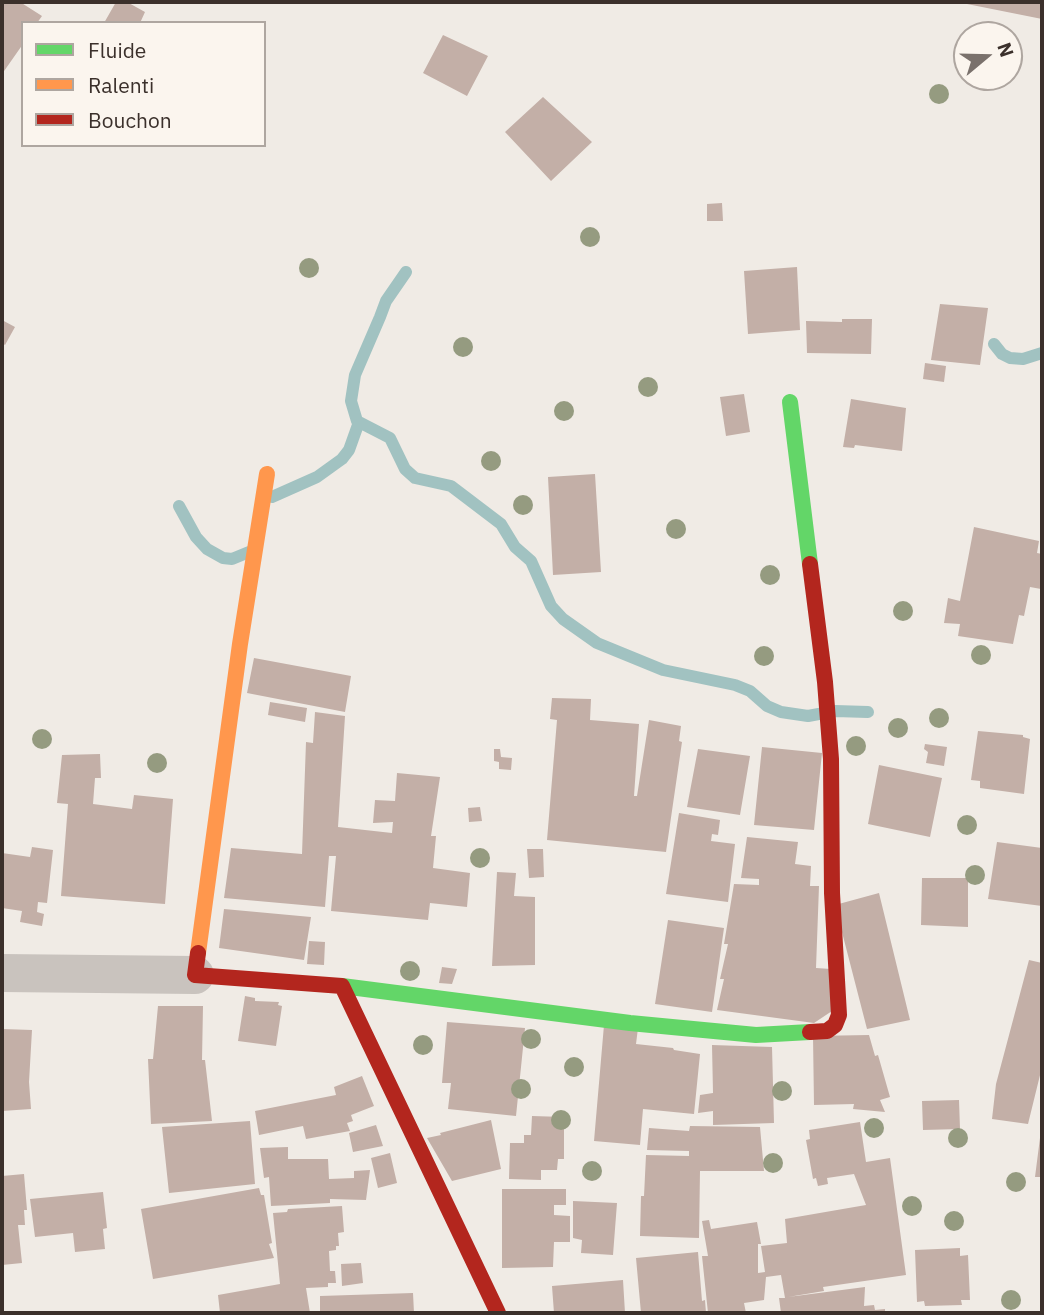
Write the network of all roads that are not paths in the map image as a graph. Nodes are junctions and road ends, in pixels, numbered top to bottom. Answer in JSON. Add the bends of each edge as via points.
{"nodes":[{"id":1,"x":790,"y":402,"type":"dead end"},
{"id":2,"x":267,"y":474,"type":"dead end"},
{"id":3,"x":2,"y":973,"type":"edge"},
{"id":4,"x":195,"y":975,"type":"junction"},
{"id":5,"x":342,"y":986,"type":"junction"},
{"id":6,"x":498,"y":1313,"type":"edge"}],
"edges":[{"from":1,"to":5,"type":"street","via":[[831,760],[839,1015],[835,1026],[827,1031],[756,1035]]},
{"from":2,"to":4,"type":"street"},
{"from":3,"to":4,"type":"street"},
{"from":4,"to":5,"type":"street"},
{"from":5,"to":6,"type":"street"}]}
